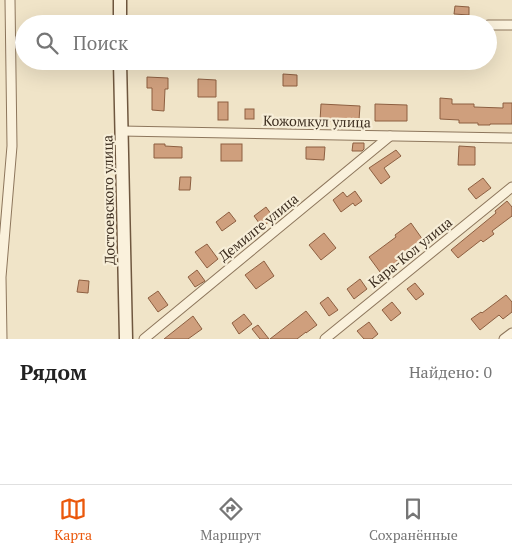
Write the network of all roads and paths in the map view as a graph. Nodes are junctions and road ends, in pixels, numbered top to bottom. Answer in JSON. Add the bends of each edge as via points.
{"nodes":[{"id":1,"x":10,"y":0,"type":"edge"},
{"id":2,"x":120,"y":0,"type":"edge"},
{"id":3,"x":120,"y":15,"type":"edge"},
{"id":4,"x":497,"y":25,"type":"edge"},
{"id":5,"x":512,"y":25,"type":"edge"},
{"id":6,"x":120,"y":70,"type":"edge"},
{"id":7,"x":121,"y":131,"type":"junction"},
{"id":8,"x":390,"y":136,"type":"junction"},
{"id":9,"x":512,"y":138,"type":"edge"},
{"id":10,"x":512,"y":187,"type":"edge"},
{"id":11,"x":512,"y":333,"type":"edge"},
{"id":12,"x":2,"y":339,"type":"edge"},
{"id":13,"x":126,"y":339,"type":"edge"},
{"id":14,"x":144,"y":339,"type":"edge"},
{"id":15,"x":325,"y":339,"type":"edge"},
{"id":16,"x":504,"y":339,"type":"edge"}],
"edges":[{"from":1,"to":12,"type":"street","via":[[12,146],[1,277]]},
{"from":2,"to":3,"type":"street"},
{"from":4,"to":5,"type":"street"},
{"from":6,"to":7,"type":"street","name":"Достоевского улица"},
{"from":7,"to":8,"type":"street","name":"Кожомкул улица"},
{"from":7,"to":13,"type":"street","name":"Достоевского улица"},
{"from":8,"to":9,"type":"street","name":"Кожомкул улица"},
{"from":8,"to":14,"type":"street","name":"Демилге улица"},
{"from":10,"to":15,"type":"street","name":"Кара-Кол улица"},
{"from":11,"to":16,"type":"street"}]}
